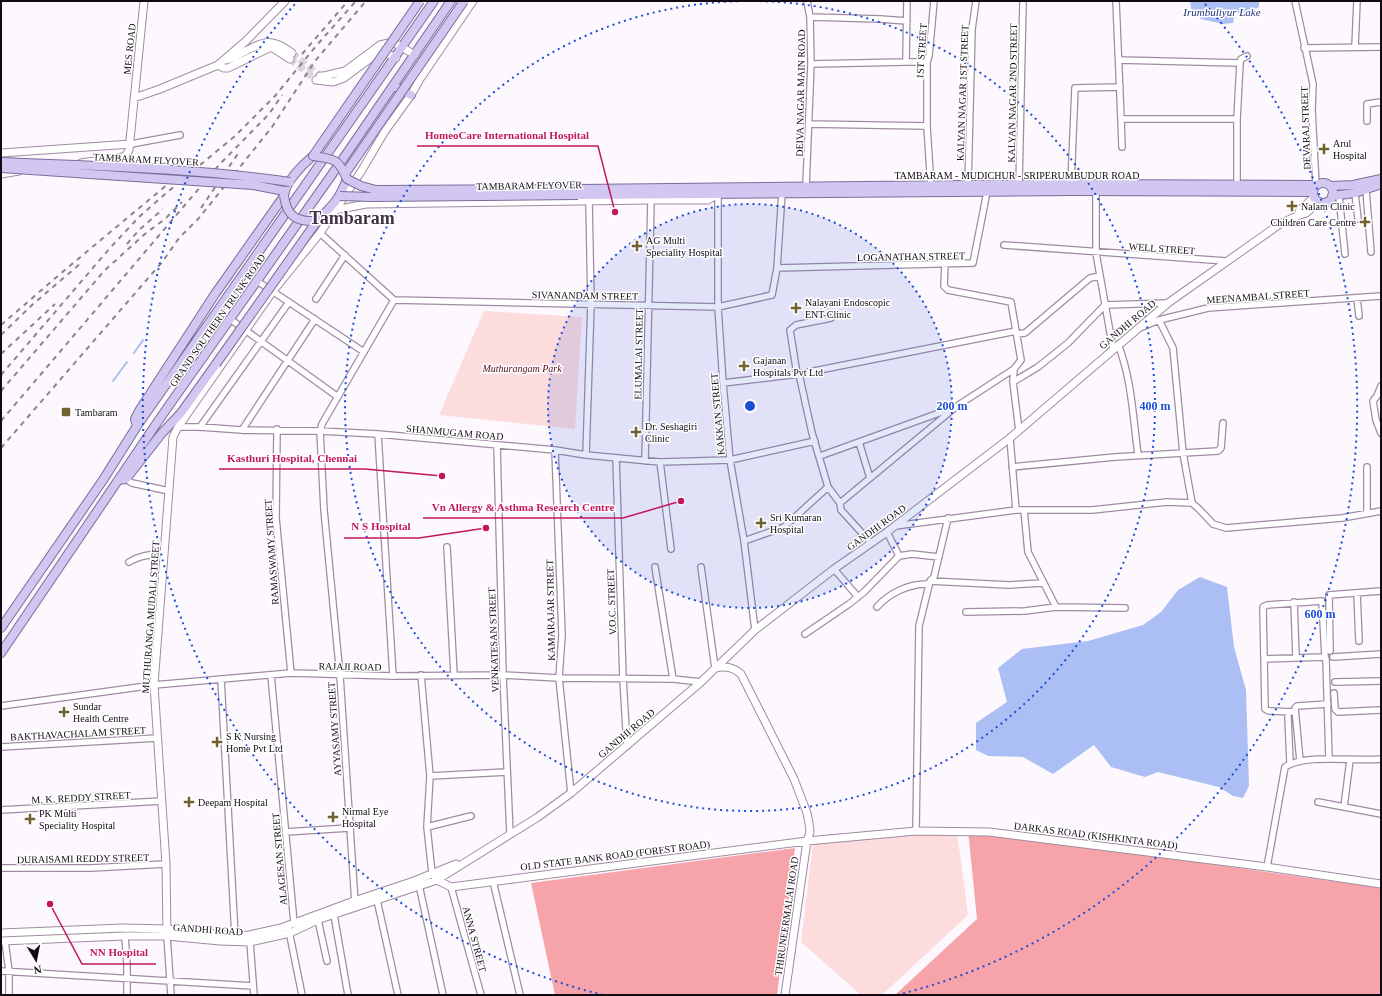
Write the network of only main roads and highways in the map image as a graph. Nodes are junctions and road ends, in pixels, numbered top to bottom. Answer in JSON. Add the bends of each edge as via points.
{"nodes":[{"id":1,"x":144,"y":1,"type":"edge"},
{"id":2,"x":285,"y":1,"type":"edge"},
{"id":3,"x":420,"y":1,"type":"edge"},
{"id":4,"x":434,"y":1,"type":"edge"},
{"id":5,"x":451,"y":1,"type":"edge"},
{"id":6,"x":464,"y":1,"type":"edge"},
{"id":7,"x":473,"y":1,"type":"edge"},
{"id":8,"x":403,"y":47,"type":"junction"},
{"id":9,"x":416,"y":54,"type":"junction"},
{"id":10,"x":291,"y":56,"type":"tunnel mouth"},
{"id":11,"x":396,"y":58,"type":"junction"},
{"id":12,"x":221,"y":63,"type":"junction"},
{"id":13,"x":394,"y":85,"type":"junction"},
{"id":14,"x":411,"y":95,"type":"junction"},
{"id":15,"x":134,"y":98,"type":"junction"},
{"id":16,"x":130,"y":144,"type":"junction"},
{"id":17,"x":1,"y":153,"type":"edge"},
{"id":18,"x":313,"y":156,"type":"junction"},
{"id":19,"x":1,"y":162,"type":"edge"},
{"id":20,"x":1,"y":168,"type":"edge"},
{"id":21,"x":1,"y":174,"type":"edge"},
{"id":22,"x":346,"y":177,"type":"junction"},
{"id":23,"x":1381,"y":179,"type":"edge"},
{"id":24,"x":290,"y":182,"type":"junction"},
{"id":25,"x":1381,"y":184,"type":"edge"},
{"id":26,"x":1330,"y":186,"type":"junction"},
{"id":27,"x":931,"y":189,"type":"junction"},
{"id":28,"x":708,"y":191,"type":"junction"},
{"id":29,"x":718,"y":191,"type":"junction"},
{"id":30,"x":284,"y":194,"type":"junction"},
{"id":31,"x":1316,"y":194,"type":"junction"},
{"id":32,"x":340,"y":196,"type":"junction"},
{"id":33,"x":1335,"y":196,"type":"junction"},
{"id":34,"x":335,"y":210,"type":"junction"},
{"id":35,"x":317,"y":221,"type":"junction"},
{"id":36,"x":137,"y":426,"type":"junction"},
{"id":37,"x":122,"y":479,"type":"junction"},
{"id":38,"x":1,"y":628,"type":"edge"},
{"id":39,"x":1,"y":653,"type":"edge"},
{"id":40,"x":715,"y":668,"type":"junction"},
{"id":41,"x":807,"y":841,"type":"junction"},
{"id":42,"x":470,"y":859,"type":"junction"},
{"id":43,"x":432,"y":873,"type":"junction"},
{"id":44,"x":437,"y":880,"type":"junction"},
{"id":45,"x":1381,"y":884,"type":"edge"},
{"id":46,"x":355,"y":904,"type":"junction"},
{"id":47,"x":167,"y":932,"type":"junction"},
{"id":48,"x":1,"y":933,"type":"edge"},
{"id":49,"x":3,"y":941,"type":"edge"},
{"id":50,"x":785,"y":995,"type":"edge"}],
"edges":[{"from":1,"to":15,"type":"main road","name":"MES ROAD"},
{"from":2,"to":12,"type":"main road"},
{"from":3,"to":18,"type":"main road","bridge":true},
{"from":4,"to":8,"type":"main road","name":"GRAND SOUTHERN TRUNK ROAD"},
{"from":5,"to":9,"type":"main road","name":"GRAND SOUTHERN TRUNK ROAD"},
{"from":6,"to":22,"type":"main road","bridge":true},
{"from":7,"to":14,"type":"main road","name":"MUTHURANGA MUDALI STREET"},
{"from":8,"to":9,"type":"main road"},
{"from":8,"to":11,"type":"main road","name":"GRAND SOUTHERN TRUNK ROAD"},
{"from":8,"to":11,"type":"main road","via":[[393,42],[380,45],[345,71],[318,78],[333,82],[344,78],[382,51]]},
{"from":9,"to":13,"type":"main road","name":"GRAND SOUTHERN TRUNK ROAD"},
{"from":10,"to":12,"type":"main road","via":[[281,44],[268,42]]},
{"from":11,"to":36,"type":"main road","name":"GRAND SOUTHERN TRUNK ROAD"},
{"from":12,"to":15,"type":"main road"},
{"from":13,"to":14,"type":"main road"},
{"from":13,"to":37,"type":"main road","name":"GRAND SOUTHERN TRUNK ROAD"},
{"from":14,"to":34,"type":"main road","name":"MUTHURANGA MUDALI STREET"},
{"from":15,"to":16,"type":"main road","name":"MES ROAD"},
{"from":16,"to":17,"type":"main road"},
{"from":16,"to":21,"type":"main road","via":[[127,154],[123,157]]},
{"from":18,"to":22,"type":"main road","bridge":true,"via":[[334,160],[343,168]]},
{"from":18,"to":24,"type":"main road","via":[[296,172]]},
{"from":19,"to":24,"type":"main road","name":"TAMBARAM FLYOVER","bridge":true,"via":[[159,169]]},
{"from":20,"to":30,"type":"main road","name":"TAMBARAM FLYOVER","bridge":true,"via":[[253,185]]},
{"from":22,"to":28,"type":"main road","name":"TAMBARAM FLYOVER","bridge":true,"via":[[361,186],[376,190]]},
{"from":22,"to":32,"type":"main road"},
{"from":23,"to":26,"type":"main road","via":[[1353,185]]},
{"from":24,"to":30,"type":"main road","bridge":true},
{"from":25,"to":33,"type":"main road","via":[[1355,193]]},
{"from":26,"to":31,"type":"main road","via":[[1325,183]]},
{"from":26,"to":33,"type":"main road"},
{"from":27,"to":29,"type":"main road","name":"TAMBARAM - MUDICHUR - SRIPERUMBUDUR ROAD","via":[[816,194]]},
{"from":27,"to":29,"type":"main road","name":"TAMBARAM - MUDICHUR - SRIPERUMBUDUR ROAD","via":[[806,186]]},
{"from":27,"to":31,"type":"main road","name":"TAMBARAM - MUDICHUR - SRIPERUMBUDUR ROAD","via":[[987,192]]},
{"from":27,"to":31,"type":"main road","name":"TAMBARAM - MUDICHUR - SRIPERUMBUDUR ROAD","via":[[968,185],[1237,185]]},
{"from":28,"to":29,"type":"main road","name":"TAMBARAM FLYOVER"},
{"from":28,"to":32,"type":"main road","name":"TAMBARAM FLYOVER","bridge":true},
{"from":29,"to":34,"type":"main road","via":[[708,200],[366,204]]},
{"from":30,"to":35,"type":"main road","bridge":true,"via":[[286,207],[294,217],[305,222]]},
{"from":30,"to":36,"type":"main road","via":[[139,411],[135,419]]},
{"from":31,"to":33,"type":"main road","via":[[1326,202]]},
{"from":31,"to":40,"type":"main road","name":"GANDHI ROAD","via":[[1306,213],[1280,224],[1168,303],[1019,431],[755,630]]},
{"from":32,"to":35,"type":"main road"},
{"from":34,"to":47,"type":"main road","name":"MUTHURANGA MUDALI STREET","via":[[320,233],[273,291],[173,437],[154,685],[166,864]]},
{"from":35,"to":37,"type":"main road","bridge":true,"via":[[181,413]]},
{"from":36,"to":38,"type":"main road","name":"GRAND SOUTHERN TRUNK ROAD"},
{"from":37,"to":39,"type":"main road","name":"GRAND SOUTHERN TRUNK ROAD"},
{"from":40,"to":41,"type":"main road","name":"THIRUNEERMALAI ROAD","via":[[729,667],[742,674],[794,779],[807,813],[810,832]]},
{"from":40,"to":42,"type":"main road","name":"GANDHI ROAD","via":[[571,793],[538,817]]},
{"from":41,"to":44,"type":"main road","name":"OLD STATE BANK ROAD (FOREST ROAD)","via":[[451,887]]},
{"from":41,"to":45,"type":"main road","name":"DARKAS ROAD (KISHKINTA ROAD)","via":[[916,831],[989,832]]},
{"from":41,"to":50,"type":"main road","name":"THIRUNEERMALAI ROAD"},
{"from":42,"to":43,"type":"main road","name":"GANDHI ROAD"},
{"from":42,"to":44,"type":"main road","name":"GANDHI ROAD"},
{"from":43,"to":44,"type":"main road"},
{"from":43,"to":46,"type":"main road","name":"GANDHI ROAD"},
{"from":44,"to":46,"type":"main road","name":"GANDHI ROAD","via":[[377,900]]},
{"from":46,"to":47,"type":"main road","name":"GANDHI ROAD","via":[[249,935]]},
{"from":46,"to":47,"type":"main road","name":"GANDHI ROAD","via":[[290,933],[250,942],[220,941]]},
{"from":47,"to":48,"type":"main road","name":"GANDHI ROAD","via":[[122,928]]},
{"from":47,"to":49,"type":"main road","name":"GANDHI ROAD"}]}
